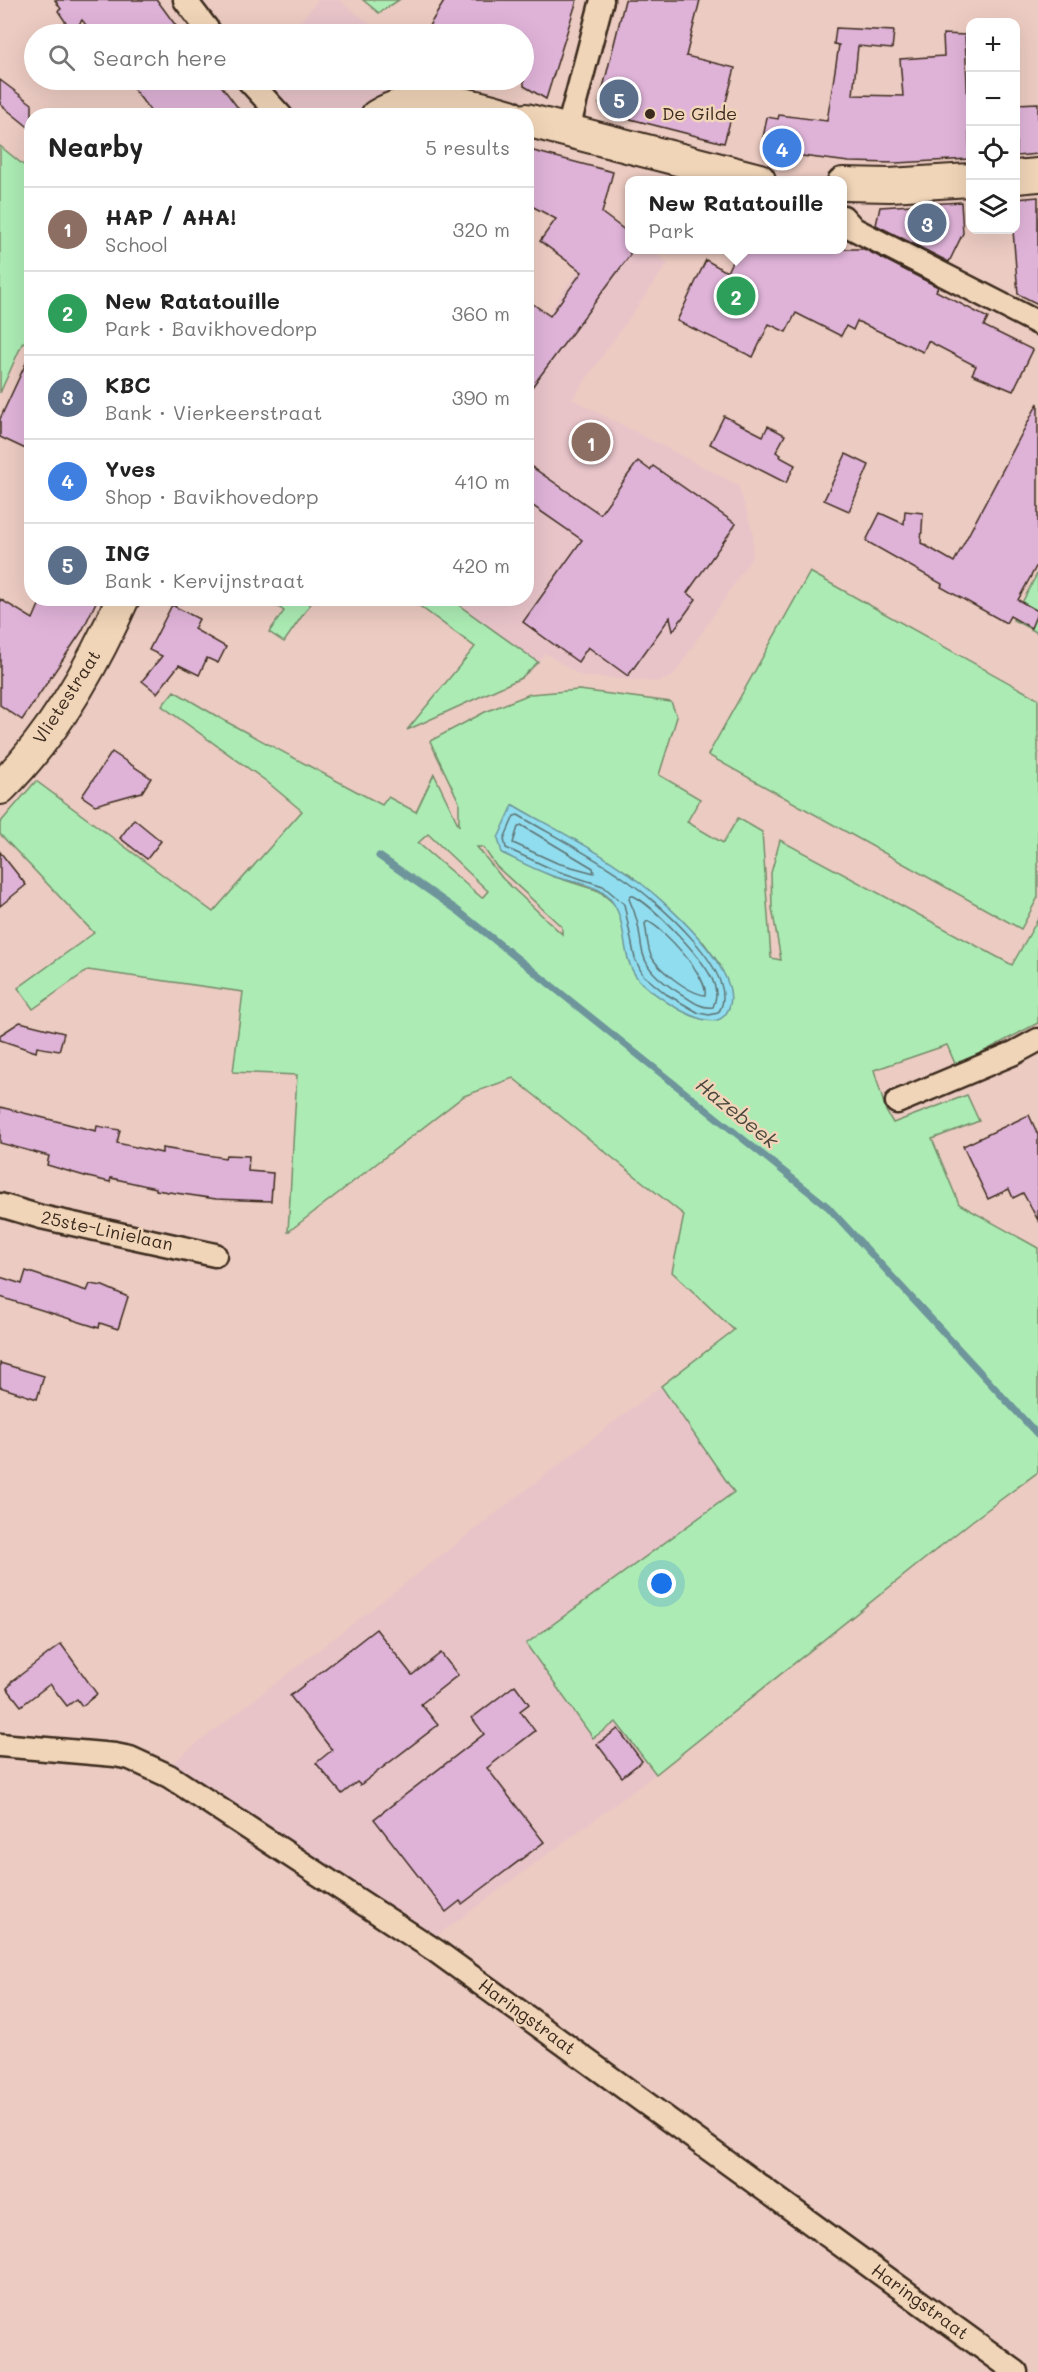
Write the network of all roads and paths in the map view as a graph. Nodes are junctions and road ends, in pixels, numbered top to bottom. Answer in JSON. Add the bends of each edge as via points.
{"nodes":[{"id":1,"x":185,"y":0,"type":"edge"},
{"id":2,"x":602,"y":0,"type":"edge"},
{"id":3,"x":203,"y":24,"type":"edge"},
{"id":4,"x":257,"y":90,"type":"edge"},
{"id":5,"x":273,"y":108,"type":"edge"},
{"id":6,"x":397,"y":108,"type":"edge"},
{"id":7,"x":484,"y":108,"type":"edge"},
{"id":8,"x":534,"y":123,"type":"edge"},
{"id":9,"x":567,"y":133,"type":"junction"},
{"id":10,"x":1038,"y":175,"type":"edge"},
{"id":11,"x":743,"y":176,"type":"edge"},
{"id":12,"x":1020,"y":177,"type":"edge"},
{"id":13,"x":966,"y":180,"type":"edge"},
{"id":14,"x":847,"y":201,"type":"edge"},
{"id":15,"x":847,"y":209,"type":"edge"},
{"id":16,"x":1038,"y":323,"type":"edge"},
{"id":17,"x":119,"y":606,"type":"edge"},
{"id":18,"x":0,"y":788,"type":"edge"},
{"id":19,"x":1038,"y":1040,"type":"edge"},
{"id":20,"x":897,"y":1102,"type":"dead end"},
{"id":21,"x":0,"y":1205,"type":"edge"},
{"id":22,"x":215,"y":1255,"type":"dead end"},
{"id":23,"x":0,"y":1745,"type":"edge"},
{"id":24,"x":1016,"y":2372,"type":"edge"}],
"edges":[{"from":1,"to":3,"type":"street"},
{"from":2,"to":9,"type":"street"},
{"from":4,"to":5,"type":"street"},
{"from":6,"to":7,"type":"street","via":[[417,100],[434,99]]},
{"from":8,"to":9,"type":"street"},
{"from":9,"to":11,"type":"street"},
{"from":10,"to":12,"type":"street"},
{"from":13,"to":14,"type":"street","via":[[890,185]]},
{"from":15,"to":16,"type":"street","via":[[855,229]]},
{"from":17,"to":18,"type":"street","name":"Vlietestraat","via":[[105,638],[58,716]]},
{"from":19,"to":20,"type":"street"},
{"from":21,"to":22,"type":"street","name":"25ste-Linielaan","via":[[41,1218]]},
{"from":23,"to":24,"type":"street","name":"Haringstraat","via":[[115,1755],[169,1776],[436,1951]]}]}
